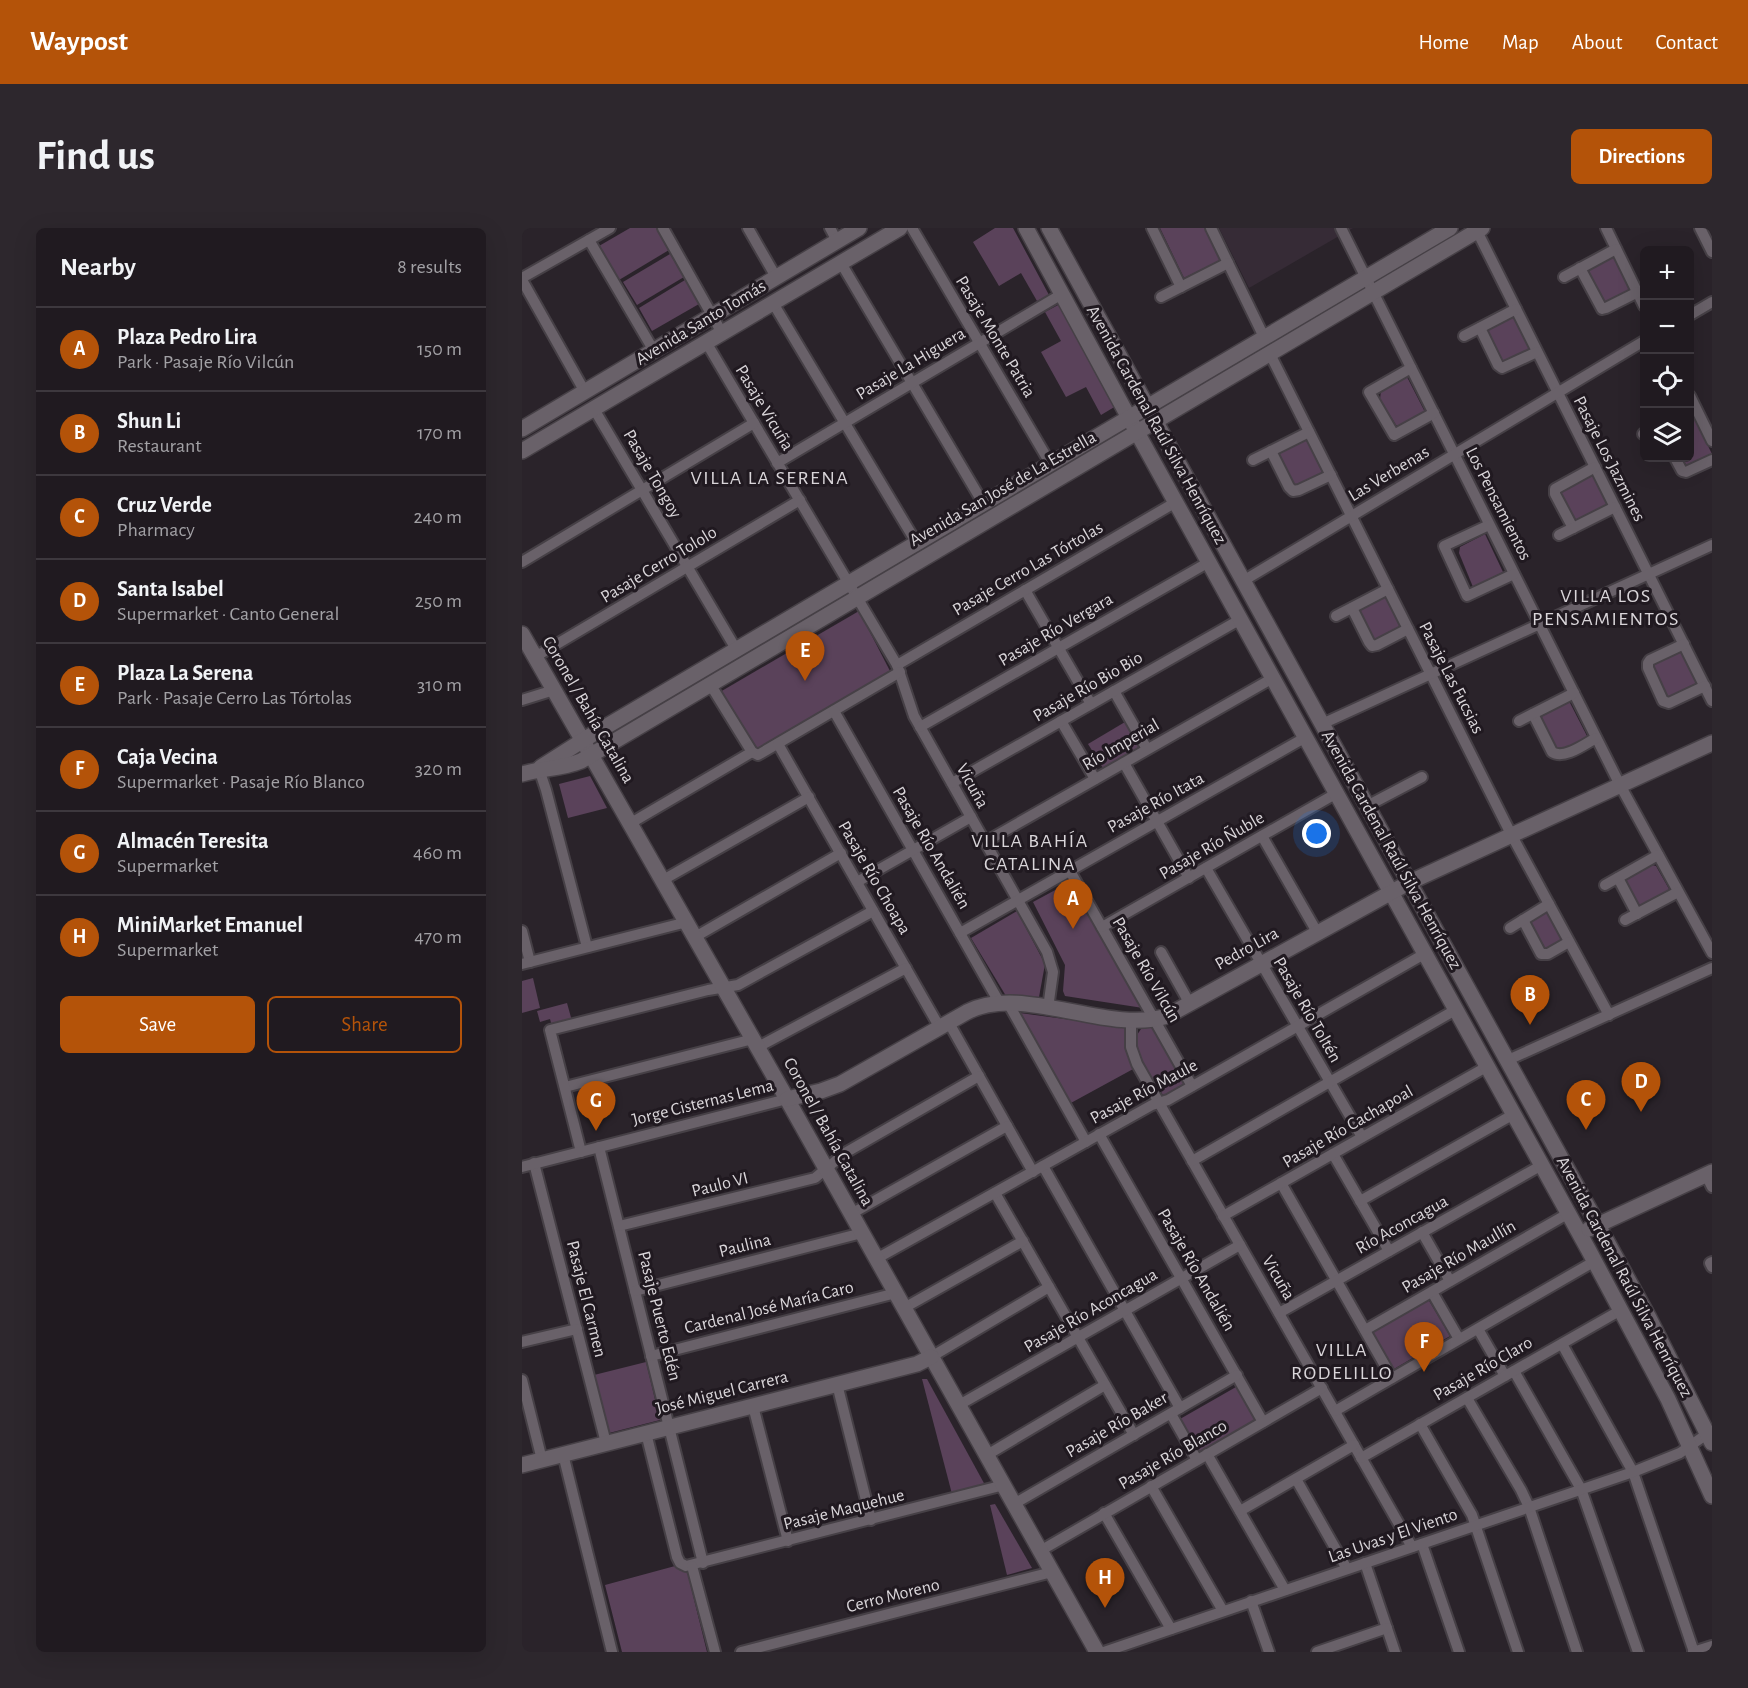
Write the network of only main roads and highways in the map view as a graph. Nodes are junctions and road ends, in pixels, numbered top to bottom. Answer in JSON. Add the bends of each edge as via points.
{"nodes":[{"id":1,"x":859,"y":228,"type":"edge"},
{"id":2,"x":900,"y":228,"type":"edge"},
{"id":3,"x":1026,"y":228,"type":"edge"},
{"id":4,"x":1050,"y":228,"type":"edge"},
{"id":5,"x":1450,"y":228,"type":"edge"},
{"id":6,"x":1479,"y":230,"type":"edge"},
{"id":7,"x":834,"y":234,"type":"edge"},
{"id":8,"x":1147,"y":406,"type":"junction"},
{"id":9,"x":1128,"y":416,"type":"junction"},
{"id":10,"x":1156,"y":422,"type":"junction"},
{"id":11,"x":522,"y":429,"type":"edge"},
{"id":12,"x":1137,"y":432,"type":"junction"},
{"id":13,"x":522,"y":451,"type":"edge"},
{"id":14,"x":523,"y":638,"type":"edge"},
{"id":15,"x":583,"y":740,"type":"junction"},
{"id":16,"x":1712,"y":743,"type":"edge"},
{"id":17,"x":592,"y":754,"type":"junction"},
{"id":18,"x":539,"y":769,"type":"junction"},
{"id":19,"x":522,"y":774,"type":"edge"},
{"id":20,"x":1410,"y":882,"type":"junction"},
{"id":21,"x":1392,"y":891,"type":"junction"},
{"id":22,"x":787,"y":1099,"type":"junction"},
{"id":23,"x":1710,"y":1178,"type":"edge"},
{"id":24,"x":1597,"y":1224,"type":"junction"},
{"id":25,"x":1580,"y":1234,"type":"junction"},
{"id":26,"x":932,"y":1357,"type":"junction"},
{"id":27,"x":1711,"y":1436,"type":"edge"},
{"id":28,"x":522,"y":1465,"type":"edge"},
{"id":29,"x":1712,"y":1496,"type":"edge"},
{"id":30,"x":1097,"y":1652,"type":"edge"}],
"edges":[{"from":1,"to":7,"type":"main road","name":"Avenida Santo Tomás"},
{"from":2,"to":13,"type":"main road","name":"Avenida Santo Tomás"},
{"from":3,"to":9,"type":"main road","name":"Avenida Cardenal Raúl Silva Henríquez"},
{"from":4,"to":8,"type":"main road","name":"Avenida Cardenal Raúl Silva Henríquez"},
{"from":5,"to":8,"type":"main road","name":"Avenida San José de La Estrella"},
{"from":6,"to":10,"type":"main road","name":"Avenida San José de La Estrella"},
{"from":7,"to":11,"type":"main road","name":"Avenida Santo Tomás","via":[[776,277]]},
{"from":8,"to":9,"type":"main road","name":"Avenida San José de La Estrella"},
{"from":8,"to":10,"type":"main road","name":"Avenida Cardenal Raúl Silva Henríquez"},
{"from":9,"to":12,"type":"main road","name":"Avenida Cardenal Raúl Silva Henríquez"},
{"from":9,"to":15,"type":"main road","name":"Avenida San José de La Estrella"},
{"from":10,"to":12,"type":"main road","name":"Avenida San José de La Estrella"},
{"from":10,"to":20,"type":"main road","name":"Avenida Cardenal Raúl Silva Henríquez"},
{"from":12,"to":17,"type":"main road","name":"Avenida San José de La Estrella"},
{"from":12,"to":21,"type":"main road","name":"Avenida Cardenal Raúl Silva Henríquez"},
{"from":14,"to":15,"type":"main road","name":"Coronel / Bahía Catalina"},
{"from":15,"to":17,"type":"main road","name":"Coronel / Bahía Catalina"},
{"from":15,"to":18,"type":"main road","name":"Avenida San José de La Estrella"},
{"from":16,"to":20,"type":"main road","name":"Pedro Lira"},
{"from":17,"to":18,"type":"main road","name":"Avenida San José de La Estrella","via":[[572,765]]},
{"from":17,"to":22,"type":"main road","name":"Coronel / Bahía Catalina"},
{"from":18,"to":19,"type":"main road","name":"Avenida San José de La Estrella"},
{"from":20,"to":21,"type":"main road","name":"Pedro Lira"},
{"from":20,"to":24,"type":"main road","name":"Avenida Cardenal Raúl Silva Henríquez"},
{"from":21,"to":22,"type":"main road","name":"Pedro Lira","via":[[1174,1013],[1131,1020],[1003,1003],[980,1006],[840,1084]]},
{"from":21,"to":25,"type":"main road","name":"Avenida Cardenal Raúl Silva Henríquez"},
{"from":22,"to":26,"type":"main road","name":"Coronel / Bahía Catalina"},
{"from":23,"to":24,"type":"main road"},
{"from":24,"to":25,"type":"main road"},
{"from":24,"to":27,"type":"main road","name":"Avenida Cardenal Raúl Silva Henríquez"},
{"from":25,"to":29,"type":"main road","name":"Avenida Cardenal Raúl Silva Henríquez","via":[[1622,1310]]},
{"from":26,"to":28,"type":"main road","name":"José Miguel Carrera"},
{"from":26,"to":30,"type":"main road","name":"Coronel / Bahía Catalina"}]}
